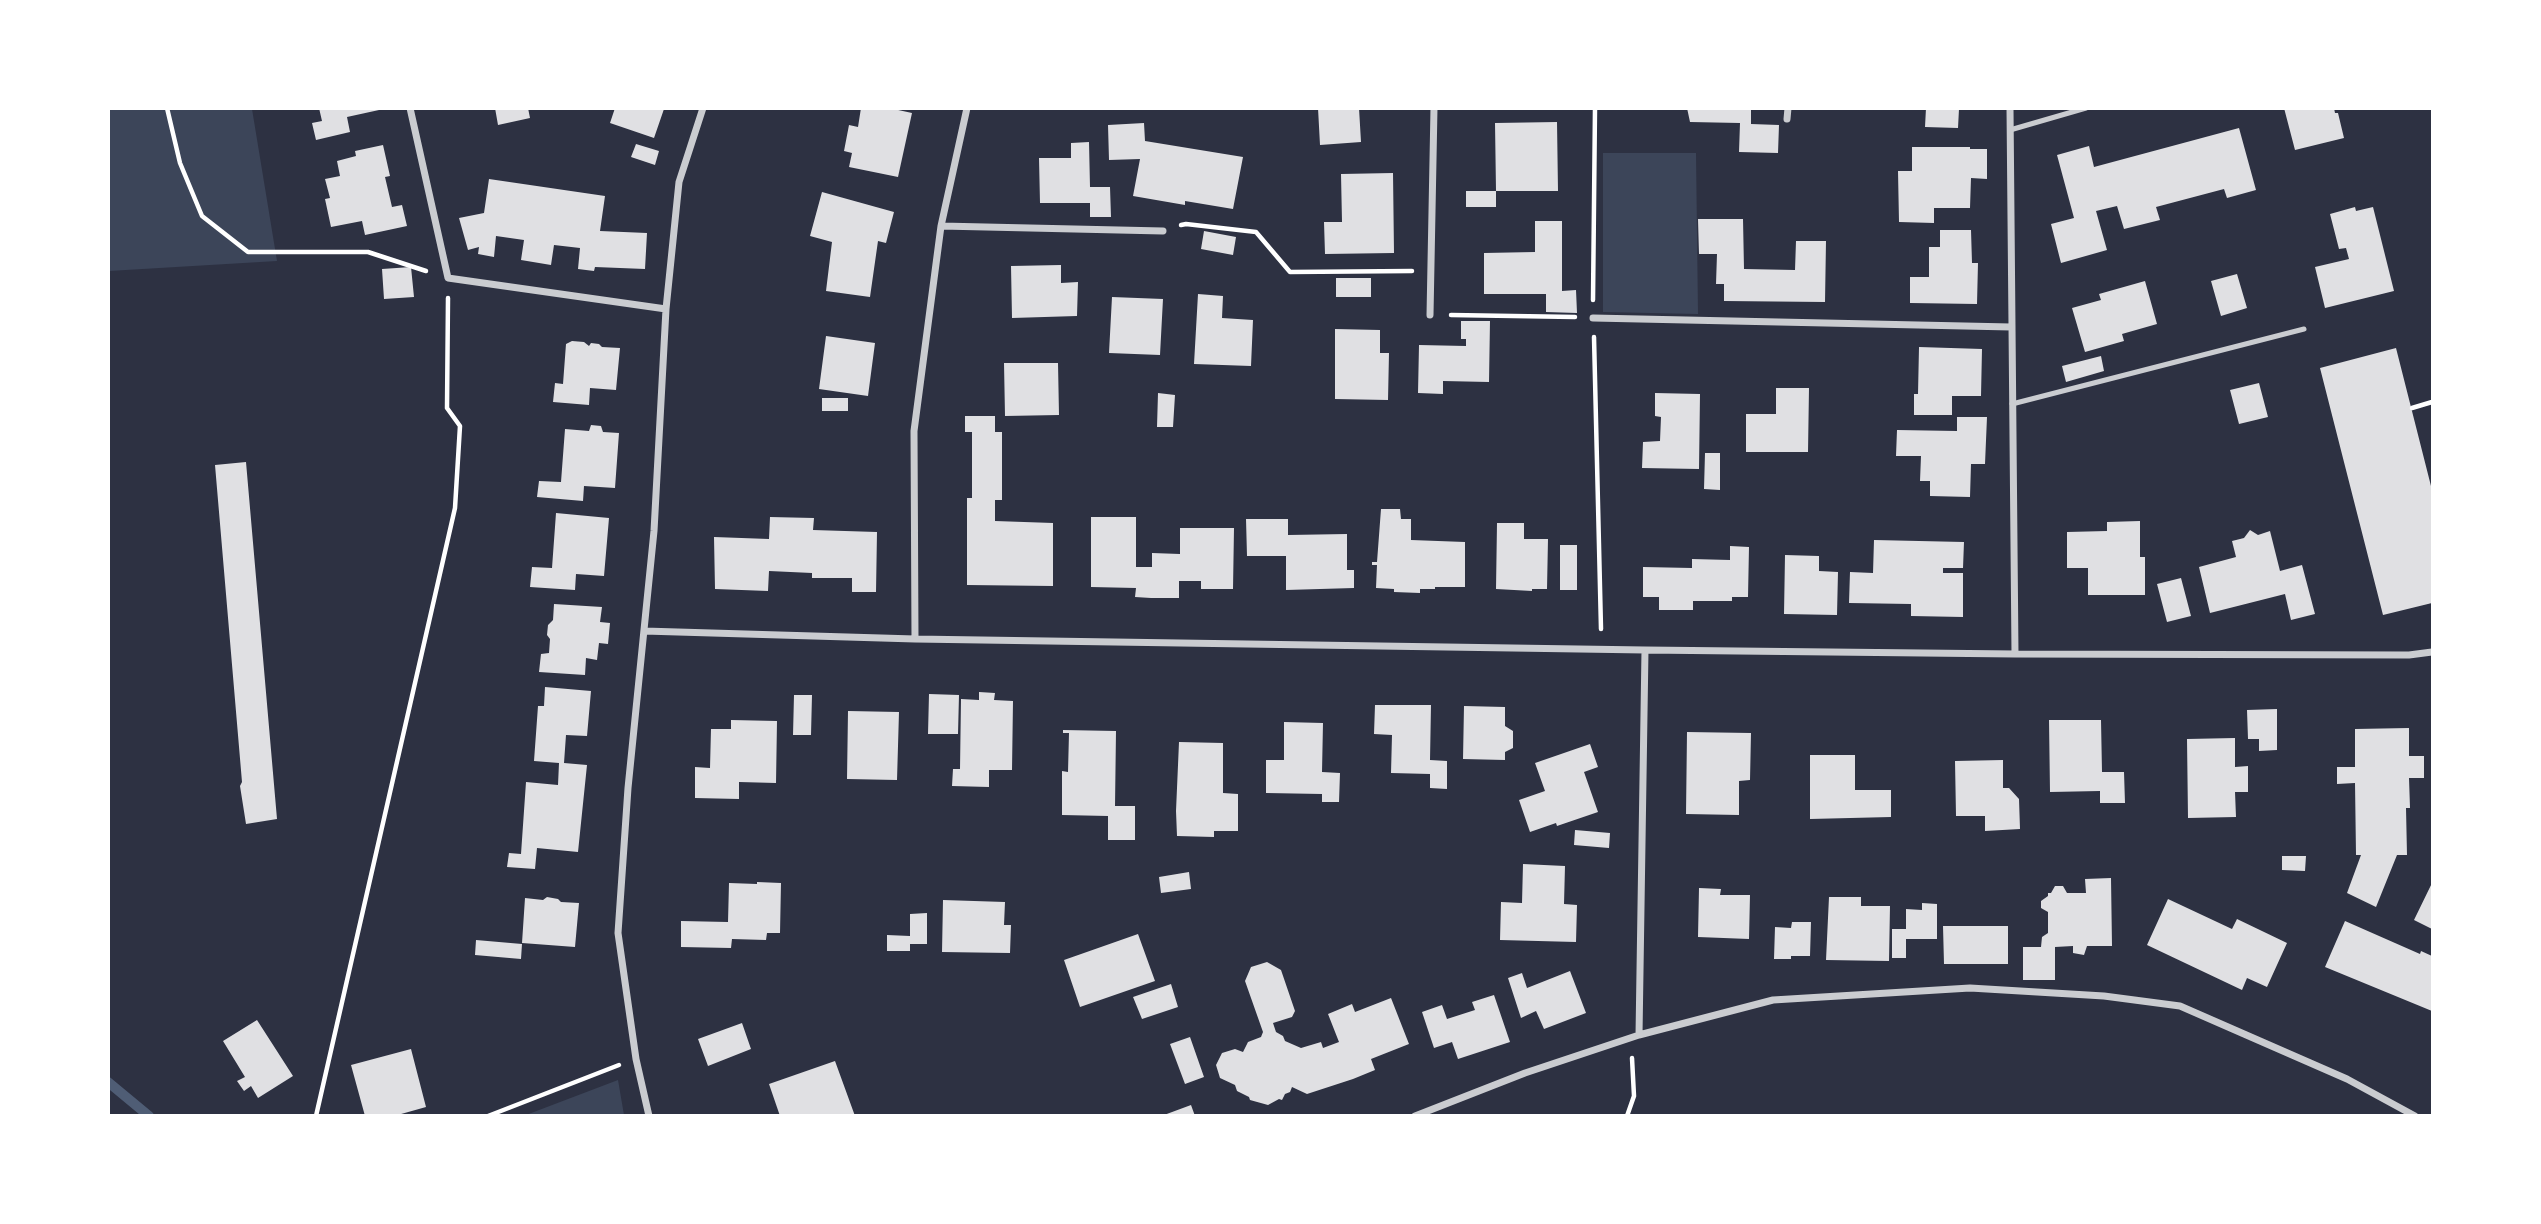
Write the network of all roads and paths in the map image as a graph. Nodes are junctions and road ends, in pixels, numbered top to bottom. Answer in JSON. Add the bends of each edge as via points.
{"nodes":[{"id":1,"x":167,"y":108,"type":"edge"},
{"id":2,"x":410,"y":108,"type":"edge"},
{"id":3,"x":703,"y":108,"type":"edge"},
{"id":4,"x":967,"y":108,"type":"edge"},
{"id":5,"x":1434,"y":108,"type":"edge"},
{"id":6,"x":1595,"y":108,"type":"edge"},
{"id":7,"x":1788,"y":108,"type":"edge"},
{"id":8,"x":2010,"y":108,"type":"edge"},
{"id":9,"x":2086,"y":108,"type":"edge"},
{"id":10,"x":1787,"y":119,"type":"dead end"},
{"id":11,"x":2010,"y":130,"type":"junction"},
{"id":12,"x":941,"y":226,"type":"junction"},
{"id":13,"x":1163,"y":231,"type":"joint"},
{"id":14,"x":1431,"y":271,"type":"junction"},
{"id":15,"x":448,"y":278,"type":"junction"},
{"id":16,"x":666,"y":309,"type":"junction"},
{"id":17,"x":1430,"y":315,"type":"joint"},
{"id":18,"x":1593,"y":318,"type":"junction"},
{"id":19,"x":2011,"y":327,"type":"junction"},
{"id":20,"x":2304,"y":329,"type":"dead end"},
{"id":21,"x":2432,"y":402,"type":"edge"},
{"id":22,"x":2012,"y":404,"type":"junction"},
{"id":23,"x":2412,"y":408,"type":"dead end"},
{"id":24,"x":644,"y":631,"type":"junction"},
{"id":25,"x":915,"y":639,"type":"junction"},
{"id":26,"x":1602,"y":648,"type":"junction"},
{"id":27,"x":1645,"y":650,"type":"junction"},
{"id":28,"x":2432,"y":652,"type":"edge"},
{"id":29,"x":2015,"y":654,"type":"junction"},
{"id":30,"x":1639,"y":1035,"type":"junction"},
{"id":31,"x":1632,"y":1052,"type":"dead end"},
{"id":32,"x":636,"y":1059,"type":"junction"},
{"id":33,"x":316,"y":1115,"type":"edge"},
{"id":34,"x":488,"y":1115,"type":"edge"},
{"id":35,"x":649,"y":1115,"type":"edge"},
{"id":36,"x":1415,"y":1115,"type":"edge"},
{"id":37,"x":1627,"y":1115,"type":"edge"},
{"id":38,"x":2414,"y":1115,"type":"edge"}],
"edges":[{"from":1,"to":15,"type":"path","via":[[180,163],[202,216],[248,252],[368,252]]},
{"from":2,"to":15,"type":"street"},
{"from":3,"to":16,"type":"street","via":[[679,183]]},
{"from":4,"to":12,"type":"street"},
{"from":5,"to":14,"type":"street"},
{"from":6,"to":18,"type":"path"},
{"from":7,"to":10,"type":"street"},
{"from":8,"to":11,"type":"street"},
{"from":9,"to":11,"type":"lane"},
{"from":11,"to":19,"type":"street"},
{"from":12,"to":13,"type":"street"},
{"from":12,"to":25,"type":"street","via":[[914,431]]},
{"from":13,"to":14,"type":"path","via":[[1186,224],[1256,232],[1290,272]]},
{"from":14,"to":17,"type":"street"},
{"from":15,"to":16,"type":"street"},
{"from":15,"to":33,"type":"path","via":[[447,408],[460,426],[455,508]]},
{"from":16,"to":24,"type":"street"},
{"from":17,"to":18,"type":"path"},
{"from":18,"to":19,"type":"street"},
{"from":18,"to":26,"type":"path"},
{"from":19,"to":22,"type":"street"},
{"from":20,"to":22,"type":"lane"},
{"from":21,"to":23,"type":"path"},
{"from":22,"to":29,"type":"street"},
{"from":24,"to":25,"type":"street"},
{"from":24,"to":32,"type":"street","via":[[618,933]]},
{"from":25,"to":26,"type":"street"},
{"from":26,"to":27,"type":"street"},
{"from":27,"to":29,"type":"street"},
{"from":27,"to":30,"type":"street"},
{"from":28,"to":29,"type":"street"},
{"from":30,"to":36,"type":"street"},
{"from":30,"to":38,"type":"street","via":[[1773,1000],[1970,988],[2104,996],[2180,1006],[2347,1079]]},
{"from":31,"to":37,"type":"path","via":[[1634,1096]]},
{"from":32,"to":34,"type":"path"},
{"from":32,"to":35,"type":"street"}]}
